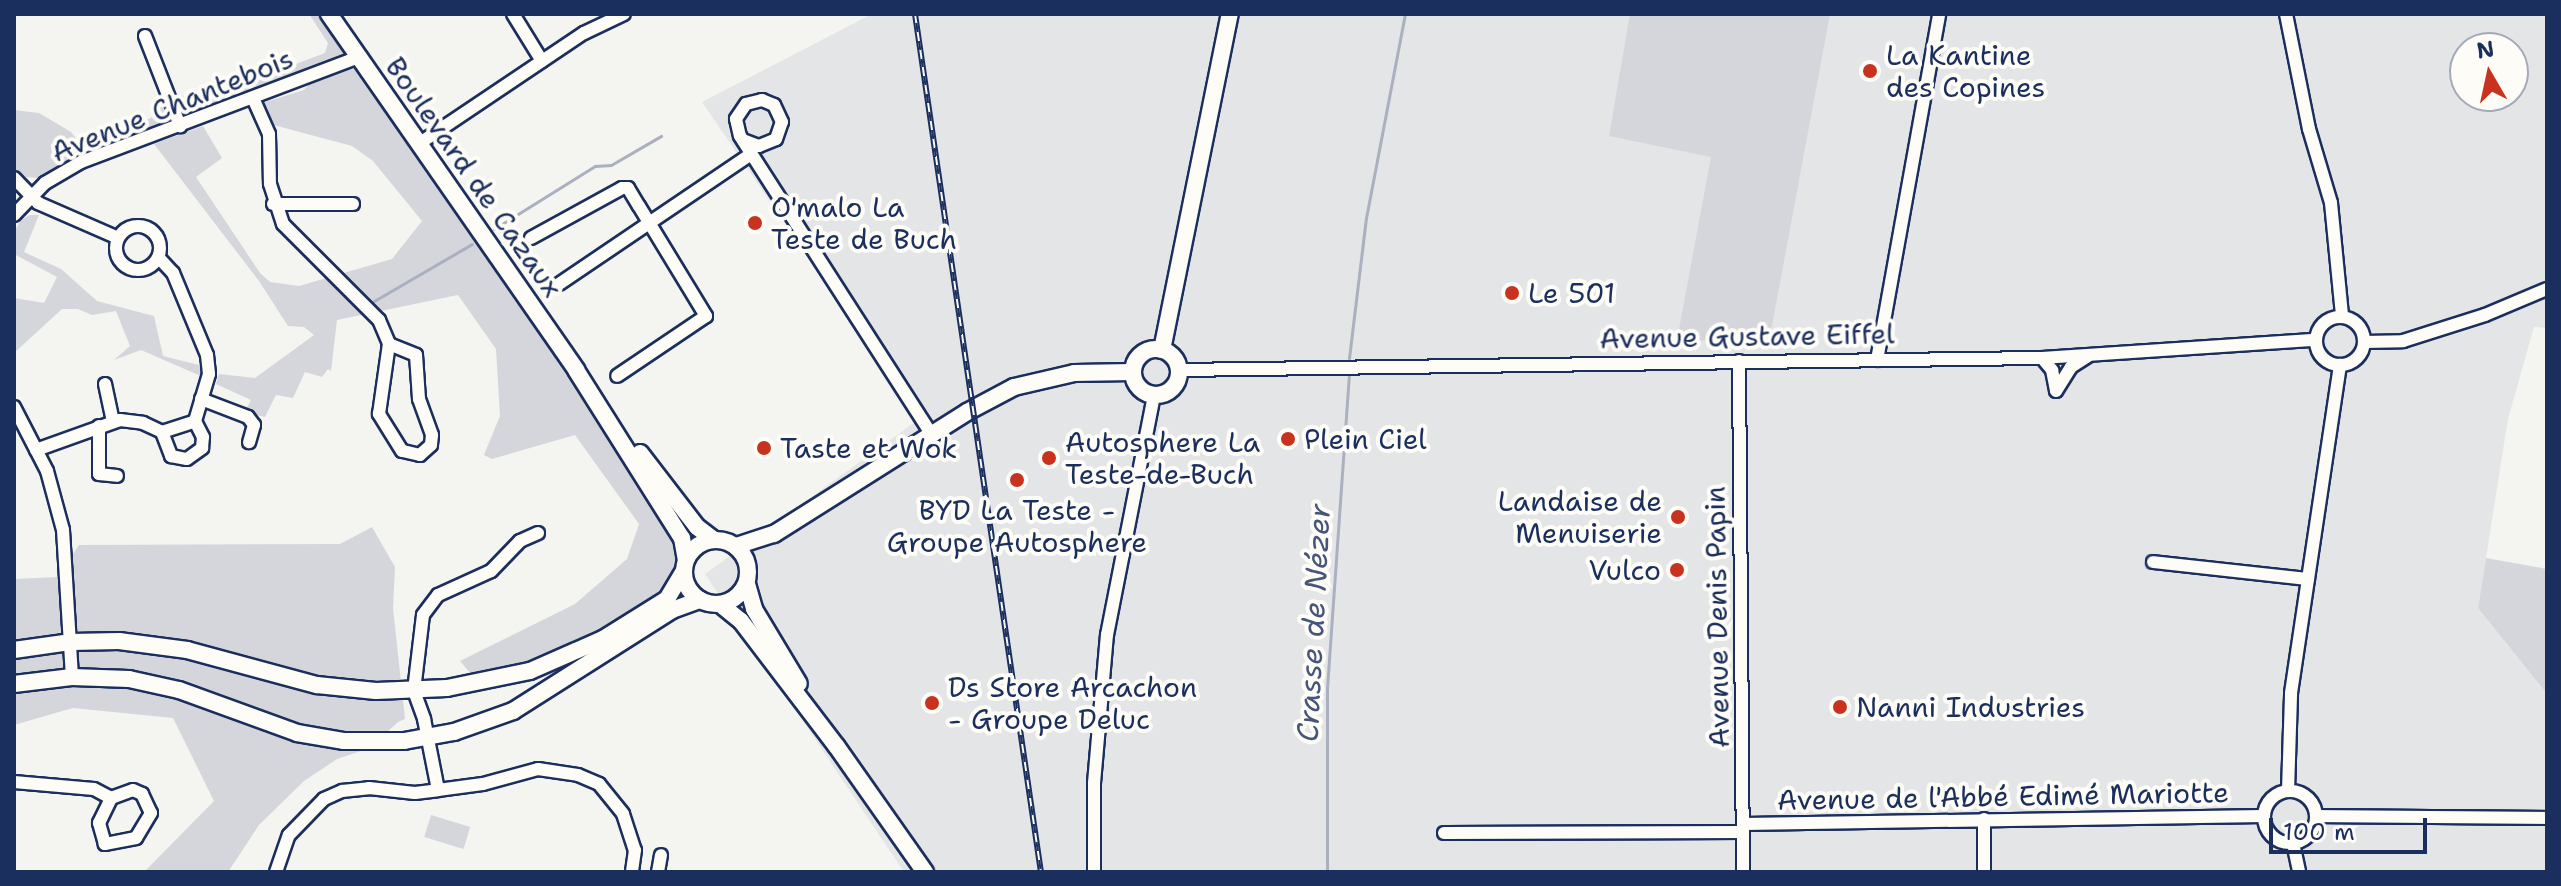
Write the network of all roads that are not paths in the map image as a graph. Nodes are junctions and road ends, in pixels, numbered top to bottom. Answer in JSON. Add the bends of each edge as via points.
{"nodes":[{"id":1,"x":329,"y":14,"type":"edge"},
{"id":2,"x":513,"y":14,"type":"edge"},
{"id":3,"x":624,"y":14,"type":"edge"},
{"id":4,"x":1230,"y":14,"type":"edge"},
{"id":5,"x":1939,"y":14,"type":"edge"},
{"id":6,"x":2286,"y":14,"type":"edge"},
{"id":7,"x":145,"y":36,"type":"dead end"},
{"id":8,"x":359,"y":57,"type":"junction"},
{"id":9,"x":542,"y":61,"type":"junction"},
{"id":10,"x":253,"y":98,"type":"junction"},
{"id":11,"x":180,"y":126,"type":"junction"},
{"id":12,"x":743,"y":140,"type":"junction"},
{"id":13,"x":420,"y":143,"type":"junction"},
{"id":14,"x":771,"y":143,"type":"junction"},
{"id":15,"x":751,"y":154,"type":"junction"},
{"id":16,"x":14,"y":178,"type":"edge"},
{"id":17,"x":771,"y":187,"type":"junction"},
{"id":18,"x":30,"y":195,"type":"junction"},
{"id":19,"x":273,"y":204,"type":"junction"},
{"id":20,"x":353,"y":204,"type":"dead end"},
{"id":21,"x":14,"y":215,"type":"edge"},
{"id":22,"x":647,"y":222,"type":"junction"},
{"id":23,"x":118,"y":238,"type":"junction"},
{"id":24,"x":531,"y":238,"type":"dead end"},
{"id":25,"x":159,"y":258,"type":"junction"},
{"id":26,"x":559,"y":284,"type":"dead end"},
{"id":27,"x":2547,"y":289,"type":"edge"},
{"id":28,"x":2342,"y":316,"type":"junction"},
{"id":29,"x":2315,"y":340,"type":"junction"},
{"id":30,"x":2364,"y":342,"type":"junction"},
{"id":31,"x":389,"y":344,"type":"junction"},
{"id":32,"x":1162,"y":350,"type":"junction"},
{"id":33,"x":2089,"y":355,"type":"junction"},
{"id":34,"x":2042,"y":358,"type":"junction"},
{"id":35,"x":1877,"y":360,"type":"junction"},
{"id":36,"x":1739,"y":361,"type":"junction"},
{"id":37,"x":2340,"y":365,"type":"junction"},
{"id":38,"x":576,"y":370,"type":"junction"},
{"id":39,"x":1179,"y":370,"type":"junction"},
{"id":40,"x":1133,"y":372,"type":"junction"},
{"id":41,"x":617,"y":376,"type":"dead end"},
{"id":42,"x":105,"y":384,"type":"dead end"},
{"id":43,"x":1154,"y":395,"type":"junction"},
{"id":44,"x":201,"y":399,"type":"junction"},
{"id":45,"x":14,"y":407,"type":"edge"},
{"id":46,"x":195,"y":421,"type":"junction"},
{"id":47,"x":113,"y":422,"type":"junction"},
{"id":48,"x":99,"y":426,"type":"junction"},
{"id":49,"x":162,"y":432,"type":"junction"},
{"id":50,"x":932,"y":435,"type":"junction"},
{"id":51,"x":249,"y":442,"type":"dead end"},
{"id":52,"x":36,"y":450,"type":"junction"},
{"id":53,"x":117,"y":476,"type":"dead end"},
{"id":54,"x":538,"y":533,"type":"dead end"},
{"id":55,"x":774,"y":534,"type":"junction"},
{"id":56,"x":714,"y":540,"type":"junction"},
{"id":57,"x":736,"y":546,"type":"junction"},
{"id":58,"x":2153,"y":562,"type":"dead end"},
{"id":59,"x":685,"y":566,"type":"junction"},
{"id":60,"x":748,"y":575,"type":"junction"},
{"id":61,"x":2308,"y":579,"type":"junction"},
{"id":62,"x":700,"y":600,"type":"junction"},
{"id":63,"x":720,"y":604,"type":"junction"},
{"id":64,"x":71,"y":642,"type":"junction"},
{"id":65,"x":14,"y":650,"type":"edge"},
{"id":66,"x":72,"y":677,"type":"junction"},
{"id":67,"x":14,"y":684,"type":"edge"},
{"id":68,"x":414,"y":691,"type":"junction"},
{"id":69,"x":428,"y":737,"type":"junction"},
{"id":70,"x":837,"y":747,"type":"junction"},
{"id":71,"x":14,"y":782,"type":"edge"},
{"id":72,"x":438,"y":790,"type":"junction"},
{"id":73,"x":2288,"y":791,"type":"junction"},
{"id":74,"x":111,"y":798,"type":"junction"},
{"id":75,"x":2264,"y":816,"type":"junction"},
{"id":76,"x":2316,"y":816,"type":"junction"},
{"id":77,"x":2547,"y":818,"type":"edge"},
{"id":78,"x":1984,"y":819,"type":"junction"},
{"id":79,"x":1743,"y":828,"type":"junction"},
{"id":80,"x":1444,"y":833,"type":"dead end"},
{"id":81,"x":2293,"y":843,"type":"junction"},
{"id":82,"x":661,"y":855,"type":"dead end"},
{"id":83,"x":276,"y":872,"type":"edge"},
{"id":84,"x":632,"y":872,"type":"edge"},
{"id":85,"x":658,"y":872,"type":"edge"},
{"id":86,"x":925,"y":872,"type":"edge"},
{"id":87,"x":1094,"y":872,"type":"edge"},
{"id":88,"x":1743,"y":872,"type":"edge"},
{"id":89,"x":1984,"y":872,"type":"edge"},
{"id":90,"x":2299,"y":872,"type":"edge"}],
"edges":[{"from":1,"to":8,"type":"main road","name":"Boulevard de Cazaux"},
{"from":2,"to":9,"type":"street"},
{"from":3,"to":9,"type":"street"},
{"from":4,"to":32,"type":"main road"},
{"from":5,"to":35,"type":"street"},
{"from":6,"to":28,"type":"street","via":[[2309,129],[2331,203]]},
{"from":7,"to":11,"type":"street"},
{"from":8,"to":10,"type":"street","name":"Avenue Chantebois"},
{"from":8,"to":13,"type":"main road","name":"Boulevard de Cazaux"},
{"from":9,"to":13,"type":"street"},
{"from":10,"to":11,"type":"street","name":"Avenue Chantebois"},
{"from":10,"to":19,"type":"street","via":[[269,134]]},
{"from":11,"to":18,"type":"street","name":"Avenue Chantebois","via":[[81,162]]},
{"from":12,"to":14,"type":"street","via":[[754,146]]},
{"from":12,"to":14,"type":"street","via":[[736,125],[738,113],[746,104],[762,100],[781,116],[779,134]]},
{"from":12,"to":15,"type":"street"},
{"from":13,"to":38,"type":"main road","name":"Boulevard de Cazaux"},
{"from":14,"to":17,"type":"street","via":[[766,158]]},
{"from":15,"to":17,"type":"street"},
{"from":15,"to":22,"type":"street"},
{"from":16,"to":18,"type":"street"},
{"from":17,"to":50,"type":"street"},
{"from":18,"to":21,"type":"street","name":"Avenue Chantebois"},
{"from":18,"to":23,"type":"street"},
{"from":19,"to":20,"type":"street"},
{"from":19,"to":31,"type":"street","via":[[287,229],[379,320]]},
{"from":22,"to":24,"type":"street","via":[[628,188],[622,188]]},
{"from":22,"to":26,"type":"street"},
{"from":22,"to":41,"type":"street","via":[[706,316]]},
{"from":23,"to":25,"type":"street","via":[[132,227],[146,227],[160,243]]},
{"from":23,"to":25,"type":"street","via":[[120,261],[132,270],[148,269]]},
{"from":25,"to":44,"type":"street","via":[[173,273],[207,355],[209,374]]},
{"from":27,"to":30,"type":"street","via":[[2403,341]]},
{"from":28,"to":29,"type":"street","via":[[2323,322]]},
{"from":28,"to":30,"type":"street","via":[[2358,325]]},
{"from":29,"to":33,"type":"street","name":"Avenue Gustave Eiffel"},
{"from":29,"to":37,"type":"street","via":[[2322,358]]},
{"from":30,"to":37,"type":"street","via":[[2357,358]]},
{"from":31,"to":31,"type":"street","via":[[412,352],[418,361],[419,399],[432,435],[431,445],[420,455],[402,451],[379,414]]},
{"from":32,"to":39,"type":"main road","via":[[1172,355]]},
{"from":32,"to":40,"type":"main road","via":[[1139,356]]},
{"from":33,"to":34,"type":"street","name":"Avenue Gustave Eiffel"},
{"from":33,"to":34,"type":"street","via":[[2071,367],[2056,391],[2052,370]]},
{"from":34,"to":35,"type":"street","name":"Avenue Gustave Eiffel"},
{"from":35,"to":36,"type":"street","name":"Avenue Gustave Eiffel"},
{"from":36,"to":39,"type":"street","name":"Avenue Gustave Eiffel"},
{"from":36,"to":79,"type":"street","name":"Avenue Denis Papin"},
{"from":37,"to":61,"type":"street"},
{"from":38,"to":56,"type":"main road","name":"Boulevard de Cazaux","via":[[697,527]]},
{"from":38,"to":59,"type":"main road","name":"Boulevard de Cazaux","via":[[682,538]]},
{"from":39,"to":43,"type":"main road","via":[[1173,388]]},
{"from":40,"to":43,"type":"main road","via":[[1143,392]]},
{"from":40,"to":50,"type":"main road","via":[[1074,373],[1014,387]]},
{"from":42,"to":47,"type":"street"},
{"from":43,"to":87,"type":"street","via":[[1107,635],[1094,783]]},
{"from":44,"to":46,"type":"street"},
{"from":44,"to":51,"type":"street","via":[[248,417],[254,425]]},
{"from":45,"to":52,"type":"street"},
{"from":46,"to":49,"type":"street"},
{"from":46,"to":49,"type":"street","via":[[202,448],[187,459],[171,456]]},
{"from":47,"to":48,"type":"street"},
{"from":47,"to":49,"type":"street","via":[[143,423]]},
{"from":48,"to":52,"type":"street"},
{"from":48,"to":53,"type":"street","via":[[99,474]]},
{"from":50,"to":55,"type":"main road"},
{"from":52,"to":64,"type":"street","via":[[63,530]]},
{"from":54,"to":68,"type":"street","via":[[520,541],[491,571],[448,589],[429,606],[423,615]]},
{"from":55,"to":57,"type":"main road"},
{"from":55,"to":60,"type":"main road"},
{"from":56,"to":57,"type":"main road"},
{"from":56,"to":59,"type":"main road","via":[[697,546]]},
{"from":57,"to":60,"type":"main road"},
{"from":58,"to":61,"type":"street"},
{"from":59,"to":62,"type":"main road","via":[[688,587]]},
{"from":59,"to":68,"type":"main road","via":[[667,599],[569,655],[495,680]]},
{"from":60,"to":63,"type":"main road","via":[[734,599]]},
{"from":60,"to":70,"type":"main road","via":[[754,609]]},
{"from":61,"to":73,"type":"street","via":[[2291,693]]},
{"from":62,"to":63,"type":"main road"},
{"from":62,"to":69,"type":"main road","via":[[672,610],[513,711]]},
{"from":63,"to":70,"type":"main road","via":[[741,621]]},
{"from":64,"to":65,"type":"main road"},
{"from":64,"to":66,"type":"street"},
{"from":64,"to":68,"type":"main road","via":[[151,644],[317,685]]},
{"from":66,"to":67,"type":"main road"},
{"from":66,"to":69,"type":"main road","via":[[156,683],[297,733],[344,741]]},
{"from":68,"to":69,"type":"street"},
{"from":69,"to":72,"type":"street"},
{"from":70,"to":86,"type":"main road"},
{"from":71,"to":74,"type":"street","via":[[94,789]]},
{"from":72,"to":83,"type":"street","via":[[369,788],[324,799],[289,835]]},
{"from":72,"to":84,"type":"street","via":[[538,769],[578,775],[599,784],[623,814],[635,850]]},
{"from":73,"to":75,"type":"street","via":[[2273,797]]},
{"from":73,"to":76,"type":"street","via":[[2307,797]]},
{"from":74,"to":74,"type":"street","via":[[133,790],[142,794],[151,813],[136,838],[105,844],[99,823]]},
{"from":75,"to":78,"type":"street","name":"Avenue de l'Abbé Edimé Mariotte"},
{"from":75,"to":81,"type":"street","via":[[2266,829],[2275,838]]},
{"from":76,"to":77,"type":"street"},
{"from":76,"to":81,"type":"street","via":[[2310,833]]},
{"from":78,"to":79,"type":"street","name":"Avenue de l'Abbé Edimé Mariotte"},
{"from":78,"to":89,"type":"street"},
{"from":79,"to":80,"type":"street","name":"Avenue de l'Abbé Edimé Mariotte"},
{"from":79,"to":88,"type":"street","name":"Avenue Denis Papin"},
{"from":81,"to":90,"type":"street"},
{"from":82,"to":85,"type":"street"}]}
